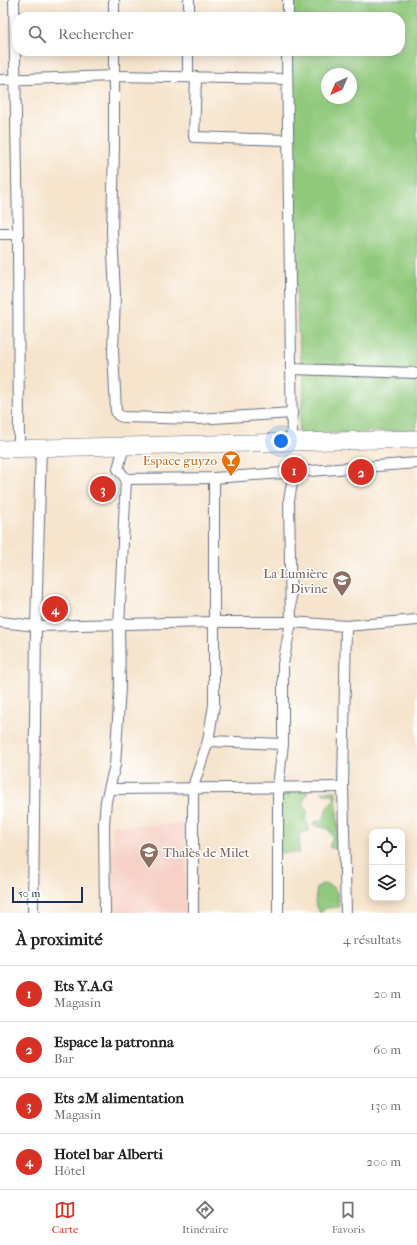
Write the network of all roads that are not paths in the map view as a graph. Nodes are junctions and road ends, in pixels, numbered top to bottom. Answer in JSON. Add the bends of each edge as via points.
{"nodes":[{"id":1,"x":14,"y":0,"type":"edge"},
{"id":2,"x":114,"y":0,"type":"edge"},
{"id":3,"x":189,"y":0,"type":"edge"},
{"id":4,"x":288,"y":0,"type":"edge"},
{"id":5,"x":14,"y":12,"type":"edge"},
{"id":6,"x":114,"y":12,"type":"edge"},
{"id":7,"x":188,"y":12,"type":"edge"},
{"id":8,"x":288,"y":12,"type":"edge"},
{"id":9,"x":15,"y":56,"type":"edge"},
{"id":10,"x":114,"y":56,"type":"edge"},
{"id":11,"x":189,"y":56,"type":"edge"},
{"id":12,"x":288,"y":56,"type":"edge"},
{"id":13,"x":114,"y":76,"type":"junction"},
{"id":14,"x":192,"y":77,"type":"junction"},
{"id":15,"x":288,"y":79,"type":"junction"},
{"id":16,"x":0,"y":80,"type":"edge"},
{"id":17,"x":15,"y":80,"type":"junction"},
{"id":18,"x":288,"y":140,"type":"junction"},
{"id":19,"x":0,"y":234,"type":"edge"},
{"id":20,"x":18,"y":234,"type":"junction"},
{"id":21,"x":291,"y":369,"type":"junction"},
{"id":22,"x":417,"y":373,"type":"edge"},
{"id":23,"x":292,"y":413,"type":"junction"},
{"id":24,"x":417,"y":439,"type":"edge"},
{"id":25,"x":292,"y":442,"type":"junction"},
{"id":26,"x":124,"y":446,"type":"junction"},
{"id":27,"x":41,"y":447,"type":"junction"},
{"id":28,"x":19,"y":448,"type":"junction"},
{"id":29,"x":0,"y":449,"type":"edge"},
{"id":30,"x":417,"y":463,"type":"edge"},
{"id":31,"x":294,"y":472,"type":"junction"},
{"id":32,"x":214,"y":478,"type":"junction"},
{"id":33,"x":126,"y":479,"type":"junction"},
{"id":34,"x":417,"y":620,"type":"edge"},
{"id":35,"x":0,"y":622,"type":"edge"},
{"id":36,"x":214,"y":622,"type":"junction"},
{"id":37,"x":291,"y":622,"type":"junction"},
{"id":38,"x":36,"y":626,"type":"junction"},
{"id":39,"x":119,"y":626,"type":"junction"},
{"id":40,"x":346,"y":626,"type":"junction"},
{"id":41,"x":208,"y":741,"type":"junction"},
{"id":42,"x":283,"y":744,"type":"junction"},
{"id":43,"x":343,"y":786,"type":"junction"},
{"id":44,"x":193,"y":787,"type":"junction"},
{"id":45,"x":278,"y":787,"type":"junction"},
{"id":46,"x":110,"y":789,"type":"junction"},
{"id":47,"x":33,"y":913,"type":"edge"},
{"id":48,"x":105,"y":913,"type":"edge"},
{"id":49,"x":193,"y":913,"type":"edge"},
{"id":50,"x":278,"y":913,"type":"edge"},
{"id":51,"x":346,"y":913,"type":"edge"}],
"edges":[{"from":1,"to":5,"type":"street"},
{"from":2,"to":6,"type":"street"},
{"from":3,"to":7,"type":"street"},
{"from":4,"to":8,"type":"street"},
{"from":9,"to":17,"type":"street"},
{"from":10,"to":13,"type":"street"},
{"from":11,"to":14,"type":"street"},
{"from":12,"to":15,"type":"street"},
{"from":13,"to":14,"type":"street"},
{"from":13,"to":17,"type":"street"},
{"from":13,"to":23,"type":"street","via":[[113,351],[118,416],[198,419]]},
{"from":14,"to":15,"type":"street"},
{"from":14,"to":18,"type":"street","via":[[194,137]]},
{"from":15,"to":18,"type":"street"},
{"from":16,"to":17,"type":"street"},
{"from":17,"to":20,"type":"street"},
{"from":18,"to":21,"type":"street"},
{"from":19,"to":20,"type":"street"},
{"from":20,"to":28,"type":"street"},
{"from":21,"to":22,"type":"street"},
{"from":21,"to":23,"type":"street"},
{"from":23,"to":25,"type":"street"},
{"from":24,"to":25,"type":"highway"},
{"from":25,"to":26,"type":"highway"},
{"from":26,"to":27,"type":"highway"},
{"from":26,"to":33,"type":"street","via":[[118,469]]},
{"from":27,"to":28,"type":"highway"},
{"from":27,"to":38,"type":"street"},
{"from":28,"to":29,"type":"highway"},
{"from":30,"to":31,"type":"street"},
{"from":31,"to":32,"type":"street"},
{"from":31,"to":37,"type":"street","via":[[289,500]]},
{"from":32,"to":33,"type":"street"},
{"from":32,"to":36,"type":"street"},
{"from":33,"to":39,"type":"street"},
{"from":34,"to":40,"type":"street"},
{"from":35,"to":38,"type":"street"},
{"from":36,"to":37,"type":"street"},
{"from":36,"to":39,"type":"street"},
{"from":36,"to":41,"type":"street","via":[[214,705]]},
{"from":37,"to":40,"type":"street"},
{"from":37,"to":42,"type":"street","via":[[283,664]]},
{"from":38,"to":39,"type":"street"},
{"from":38,"to":47,"type":"street"},
{"from":39,"to":46,"type":"street","via":[[120,687],[115,765]]},
{"from":40,"to":43,"type":"street"},
{"from":41,"to":42,"type":"street"},
{"from":41,"to":44,"type":"street"},
{"from":42,"to":45,"type":"street"},
{"from":43,"to":45,"type":"street"},
{"from":43,"to":51,"type":"street"},
{"from":44,"to":45,"type":"street"},
{"from":44,"to":46,"type":"street"},
{"from":44,"to":49,"type":"street"},
{"from":45,"to":50,"type":"street"},
{"from":46,"to":48,"type":"street","via":[[104,824]]}]}
